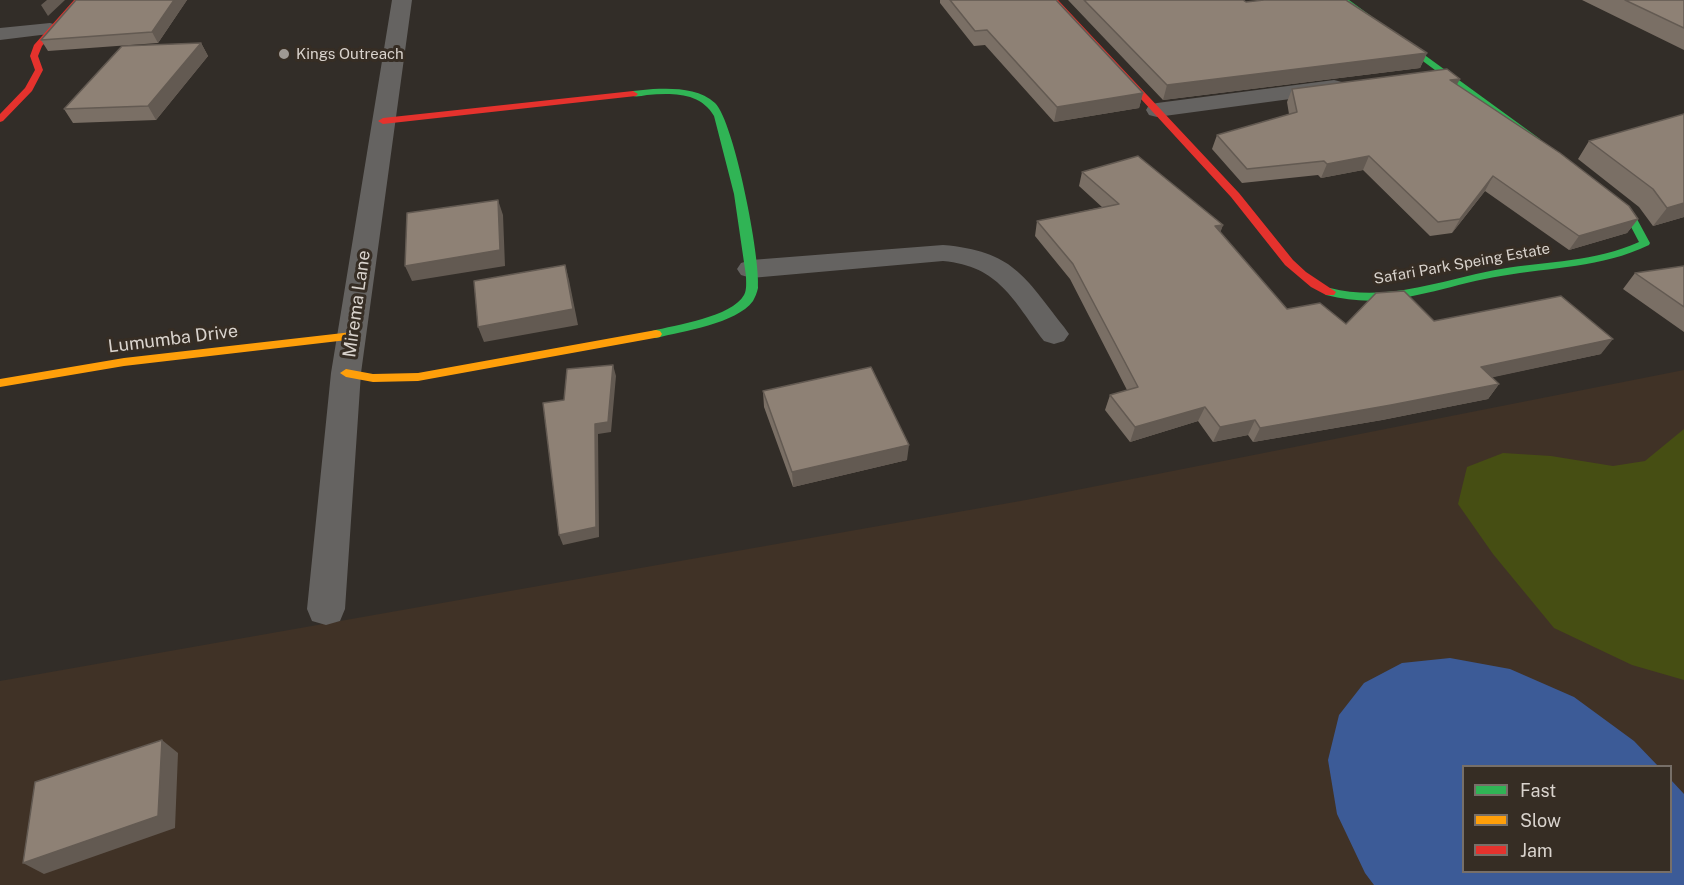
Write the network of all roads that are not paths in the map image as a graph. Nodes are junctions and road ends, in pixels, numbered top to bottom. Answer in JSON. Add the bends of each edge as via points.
{"nodes":[{"id":1,"x":78,"y":0,"type":"edge"},
{"id":2,"x":402,"y":0,"type":"edge"},
{"id":3,"x":1054,"y":0,"type":"edge"},
{"id":4,"x":1344,"y":0,"type":"edge"},
{"id":5,"x":50,"y":29,"type":"junction"},
{"id":6,"x":0,"y":34,"type":"edge"},
{"id":7,"x":1446,"y":73,"type":"junction"},
{"id":8,"x":1412,"y":78,"type":"edge"},
{"id":9,"x":1354,"y":85,"type":"edge"},
{"id":10,"x":1157,"y":110,"type":"junction"},
{"id":11,"x":0,"y":119,"type":"edge"},
{"id":12,"x":383,"y":121,"type":"junction"},
{"id":13,"x":1549,"y":150,"type":"edge"},
{"id":14,"x":1593,"y":185,"type":"edge"},
{"id":15,"x":751,"y":269,"type":"junction"},
{"id":16,"x":1054,"y":334,"type":"dead end"},
{"id":17,"x":352,"y":336,"type":"junction"},
{"id":18,"x":346,"y":373,"type":"junction"},
{"id":19,"x":0,"y":383,"type":"edge"},
{"id":20,"x":326,"y":609,"type":"dead end"}],
"edges":[{"from":1,"to":5,"type":"street"},
{"from":2,"to":12,"type":"street","name":"Mirema Lane"},
{"from":3,"to":10,"type":"street","name":"Safari Park Speing Estate"},
{"from":4,"to":7,"type":"street"},
{"from":5,"to":6,"type":"street"},
{"from":5,"to":11,"type":"street","via":[[34,56],[39,70],[29,89]]},
{"from":7,"to":8,"type":"street"},
{"from":7,"to":13,"type":"street"},
{"from":9,"to":10,"type":"street"},
{"from":10,"to":14,"type":"street","name":"Safari Park Speing Estate","via":[[1297,269],[1320,289],[1337,295],[1376,298],[1497,273],[1614,257],[1645,243],[1629,214]]},
{"from":12,"to":15,"type":"street","via":[[662,91],[697,95],[714,106],[729,147]]},
{"from":12,"to":17,"type":"street","name":"Mirema Lane"},
{"from":15,"to":16,"type":"street","via":[[943,253],[971,256],[1011,279]]},
{"from":15,"to":18,"type":"street","via":[[752,290],[747,301],[715,319],[459,372],[393,379]]},
{"from":17,"to":18,"type":"street","name":"Mirema Lane"},
{"from":17,"to":19,"type":"street","name":"Lumumba Drive","via":[[124,362]]},
{"from":18,"to":20,"type":"street","name":"Mirema Lane"}]}
